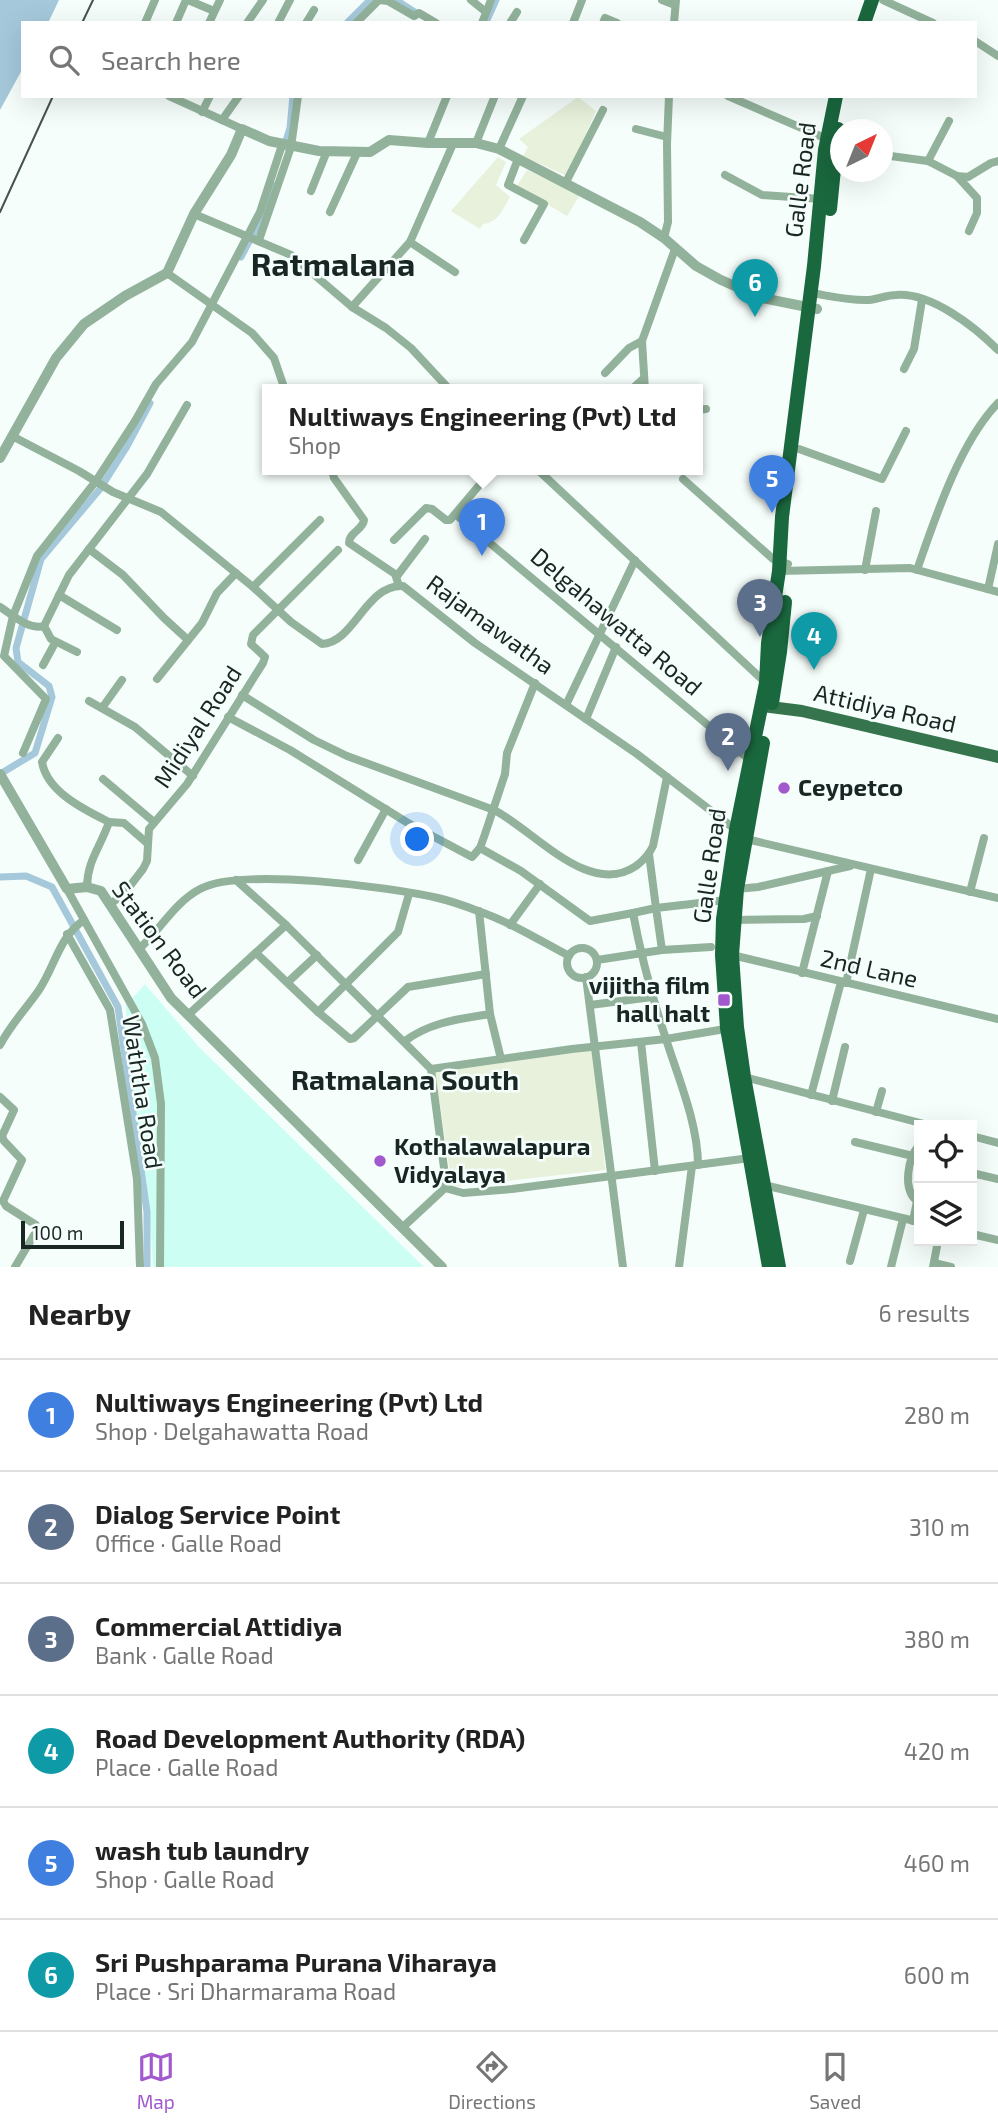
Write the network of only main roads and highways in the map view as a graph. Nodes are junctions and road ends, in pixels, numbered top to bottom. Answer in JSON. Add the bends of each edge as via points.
{"nodes":[{"id":1,"x":863,"y":0,"type":"edge"},
{"id":2,"x":872,"y":0,"type":"edge"},
{"id":3,"x":857,"y":21,"type":"edge"},
{"id":4,"x":865,"y":21,"type":"edge"},
{"id":5,"x":836,"y":98,"type":"edge"},
{"id":6,"x":843,"y":98,"type":"edge"},
{"id":7,"x":834,"y":119,"type":"edge"},
{"id":8,"x":838,"y":119,"type":"edge"},
{"id":9,"x":830,"y":157,"type":"edge"},
{"id":10,"x":830,"y":164,"type":"edge"},
{"id":11,"x":814,"y":301,"type":"junction"},
{"id":12,"x":784,"y":567,"type":"junction"},
{"id":13,"x":766,"y":707,"type":"junction"},
{"id":14,"x":998,"y":757,"type":"edge"},
{"id":15,"x":741,"y":834,"type":"junction"},
{"id":16,"x":721,"y":948,"type":"junction"},
{"id":17,"x":732,"y":1028,"type":"junction"},
{"id":18,"x":769,"y":1267,"type":"edge"},
{"id":19,"x":779,"y":1267,"type":"edge"}],
"edges":[{"from":1,"to":3,"type":"highway"},
{"from":2,"to":4,"type":"highway"},
{"from":5,"to":7,"type":"highway","name":"Galle Road"},
{"from":6,"to":8,"type":"highway","name":"Galle Road"},
{"from":9,"to":11,"type":"highway","name":"Galle Road","via":[[821,200]]},
{"from":10,"to":11,"type":"highway","name":"Galle Road"},
{"from":11,"to":12,"type":"highway","name":"Galle Road"},
{"from":11,"to":12,"type":"highway","name":"Galle Road","via":[[783,505]]},
{"from":12,"to":13,"type":"highway","name":"Galle Road","via":[[768,643]]},
{"from":12,"to":13,"type":"highway","name":"Galle Road","via":[[780,652]]},
{"from":13,"to":14,"type":"main road","name":"Attidiya Road","via":[[802,711]]},
{"from":13,"to":15,"type":"highway","name":"Galle Road"},
{"from":13,"to":15,"type":"highway","name":"Galle Road","via":[[751,761]]},
{"from":15,"to":16,"type":"highway","name":"Galle Road"},
{"from":15,"to":16,"type":"highway","name":"Galle Road","via":[[733,920]]},
{"from":16,"to":17,"type":"highway","name":"Galle Road"},
{"from":17,"to":18,"type":"highway","name":"Galle Road"},
{"from":17,"to":19,"type":"highway","name":"Galle Road"}]}
